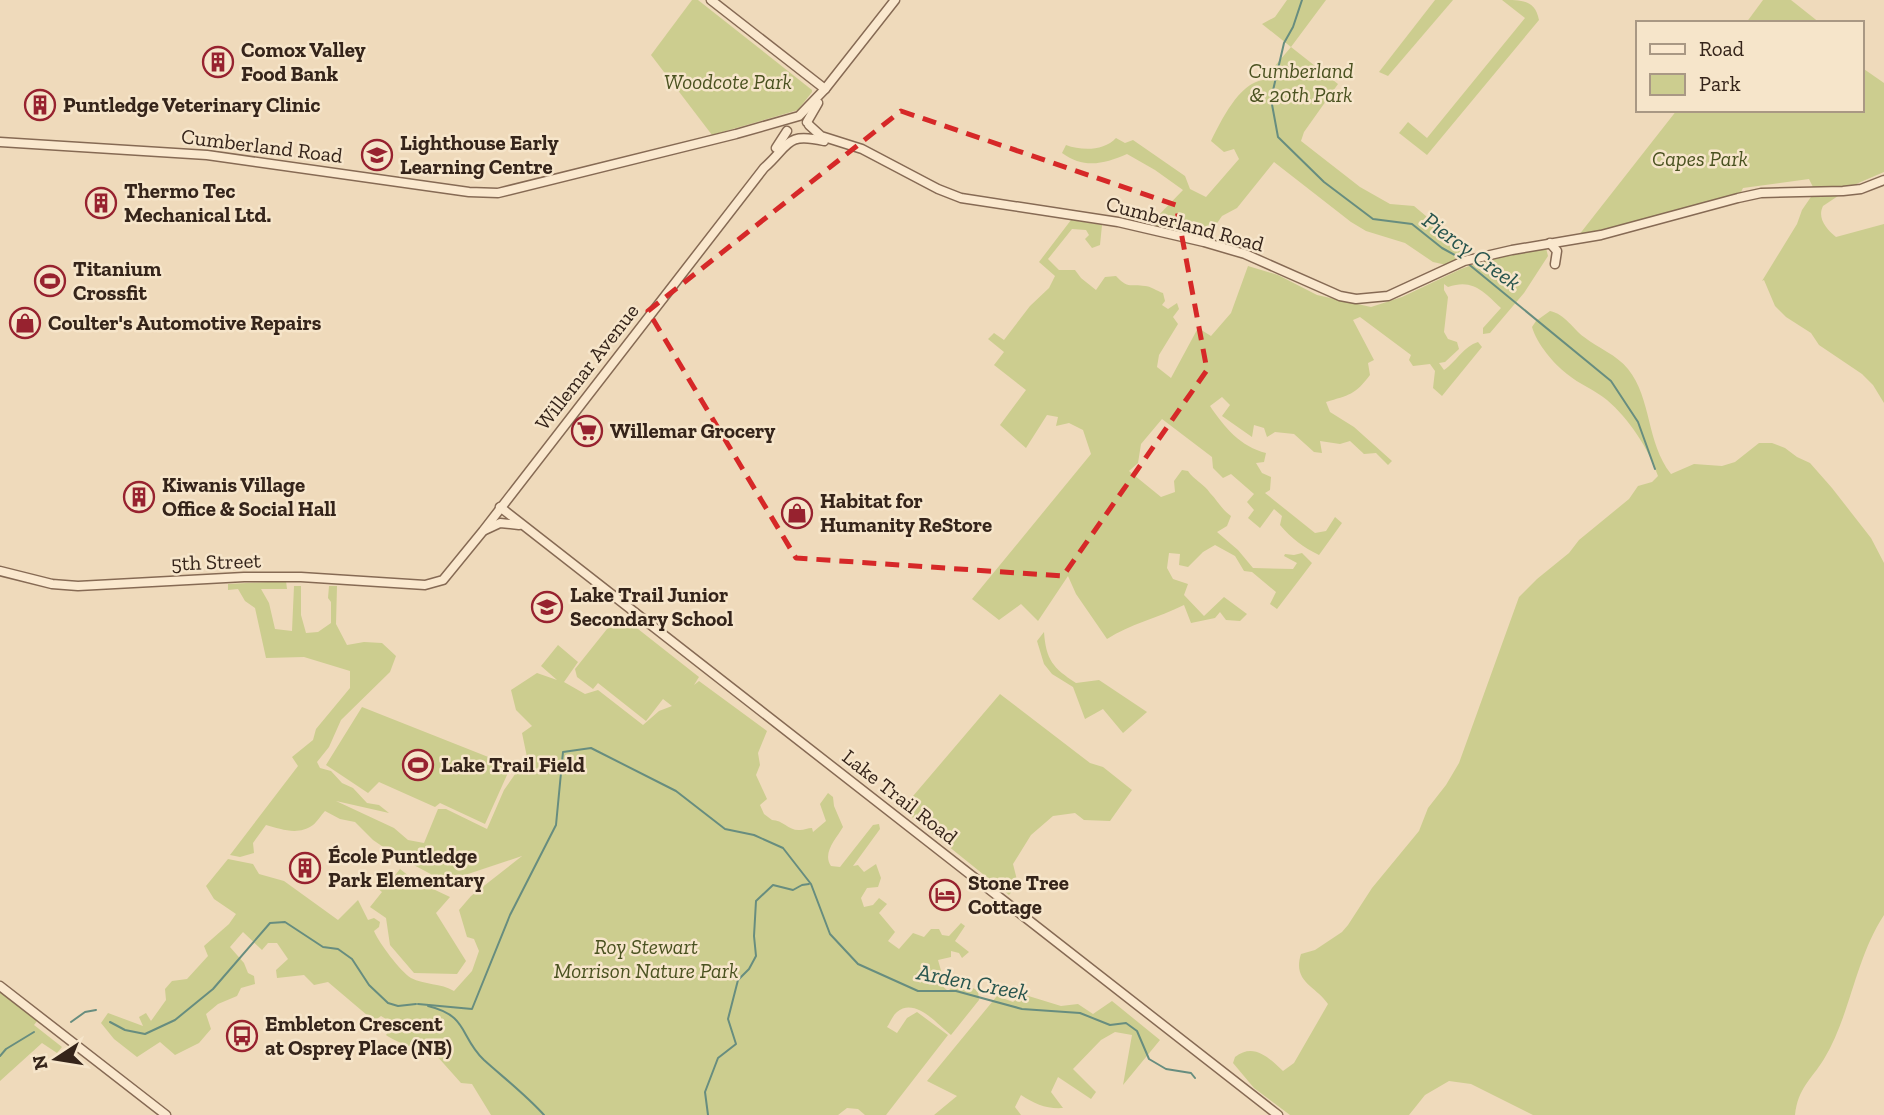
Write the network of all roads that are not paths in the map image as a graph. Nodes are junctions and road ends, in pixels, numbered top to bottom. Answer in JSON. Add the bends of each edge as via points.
{"nodes":[{"id":1,"x":711,"y":0,"type":"edge"},
{"id":2,"x":895,"y":0,"type":"edge"},
{"id":3,"x":825,"y":89,"type":"junction"},
{"id":4,"x":799,"y":116,"type":"junction"},
{"id":5,"x":788,"y":120,"type":"junction"},
{"id":6,"x":808,"y":123,"type":"junction"},
{"id":7,"x":762,"y":127,"type":"junction"},
{"id":8,"x":787,"y":131,"type":"junction"},
{"id":9,"x":799,"y":137,"type":"junction"},
{"id":10,"x":0,"y":142,"type":"edge"},
{"id":11,"x":844,"y":144,"type":"junction"},
{"id":12,"x":764,"y":168,"type":"junction"},
{"id":13,"x":1884,"y":180,"type":"edge"},
{"id":14,"x":1550,"y":243,"type":"junction"},
{"id":15,"x":1555,"y":264,"type":"dead end"},
{"id":16,"x":500,"y":507,"type":"junction"},
{"id":17,"x":526,"y":527,"type":"junction"},
{"id":18,"x":482,"y":531,"type":"junction"},
{"id":19,"x":0,"y":571,"type":"edge"},
{"id":20,"x":435,"y":584,"type":"joint"},
{"id":21,"x":0,"y":986,"type":"edge"},
{"id":22,"x":166,"y":1115,"type":"edge"},
{"id":23,"x":1278,"y":1115,"type":"edge"}],
"edges":[{"from":1,"to":3,"type":"street"},
{"from":2,"to":3,"type":"street"},
{"from":3,"to":4,"type":"street"},
{"from":3,"to":6,"type":"street"},
{"from":4,"to":5,"type":"street"},
{"from":4,"to":6,"type":"street"},
{"from":5,"to":7,"type":"street","name":"Cumberland Road"},
{"from":5,"to":8,"type":"street"},
{"from":6,"to":9,"type":"street","via":[[807,132]]},
{"from":6,"to":11,"type":"street","name":"Cumberland Road","via":[[821,136]]},
{"from":7,"to":8,"type":"street","name":"Cumberland Road"},
{"from":7,"to":10,"type":"street","name":"Cumberland Road","via":[[490,193],[207,155]]},
{"from":8,"to":9,"type":"street"},
{"from":8,"to":12,"type":"street","name":"Willemar Avenue"},
{"from":9,"to":11,"type":"street","name":"Cumberland Road"},
{"from":9,"to":12,"type":"street","name":"Willemar Avenue","via":[[788,142]]},
{"from":11,"to":14,"type":"street","name":"Cumberland Road","via":[[961,198],[1118,222],[1204,242],[1356,299],[1402,291],[1464,261]]},
{"from":12,"to":16,"type":"street","name":"Willemar Avenue"},
{"from":13,"to":14,"type":"street","name":"Cumberland Road","via":[[1843,191],[1761,193],[1601,235]]},
{"from":14,"to":15,"type":"street","via":[[1557,251]]},
{"from":16,"to":17,"type":"street","name":"Lake Trail Road"},
{"from":16,"to":18,"type":"street","name":"Willemar Avenue"},
{"from":17,"to":18,"type":"street","via":[[506,522]]},
{"from":17,"to":23,"type":"street","name":"Lake Trail Road"},
{"from":18,"to":20,"type":"street","name":"Willemar Avenue"},
{"from":19,"to":20,"type":"street","name":"5th Street","via":[[78,586],[244,577]]},
{"from":21,"to":22,"type":"street"}]}
